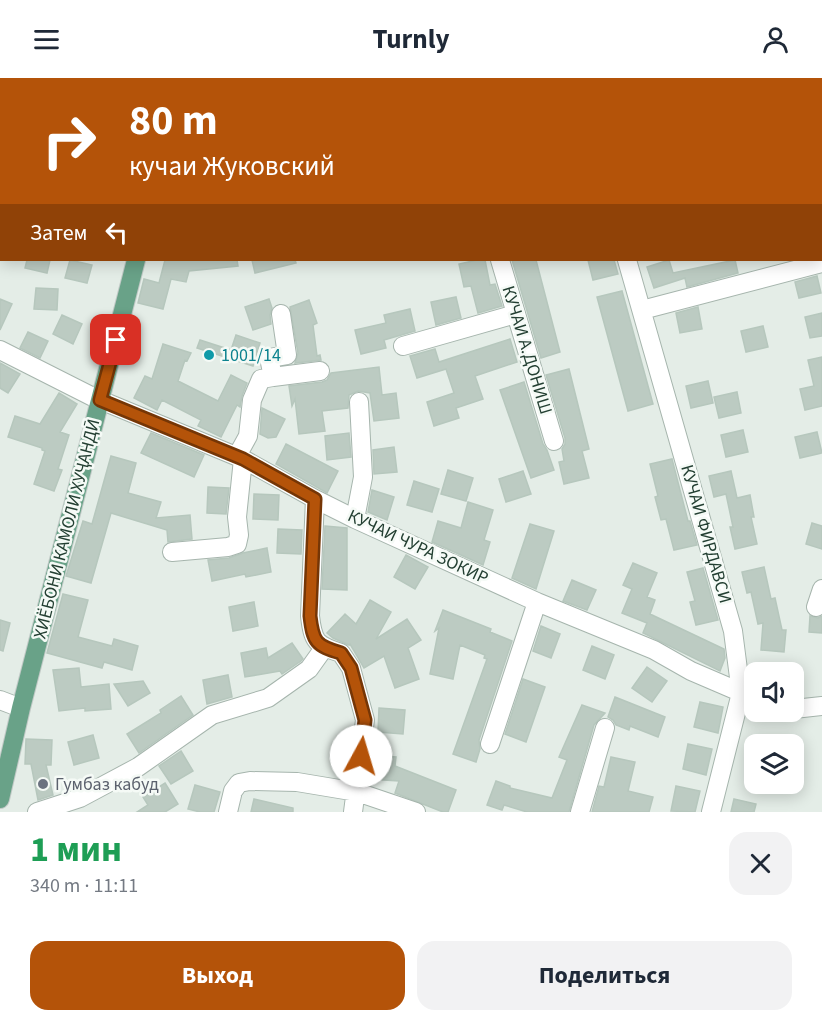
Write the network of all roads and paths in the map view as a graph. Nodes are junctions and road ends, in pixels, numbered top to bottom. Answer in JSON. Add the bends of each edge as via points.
{"nodes":[{"id":1,"x":127,"y":261,"type":"edge"},
{"id":2,"x":136,"y":261,"type":"edge"},
{"id":3,"x":500,"y":261,"type":"edge"},
{"id":4,"x":627,"y":261,"type":"edge"},
{"id":5,"x":822,"y":263,"type":"edge"},
{"id":6,"x":642,"y":310,"type":"junction"},
{"id":7,"x":281,"y":314,"type":"dead end"},
{"id":8,"x":516,"y":314,"type":"junction"},
{"id":9,"x":403,"y":346,"type":"dead end"},
{"id":10,"x":0,"y":350,"type":"edge"},
{"id":11,"x":320,"y":371,"type":"dead end"},
{"id":12,"x":273,"y":377,"type":"junction"},
{"id":13,"x":97,"y":398,"type":"junction"},
{"id":14,"x":359,"y":402,"type":"dead end"},
{"id":15,"x":554,"y":441,"type":"dead end"},
{"id":16,"x":240,"y":457,"type":"junction"},
{"id":17,"x":315,"y":499,"type":"junction"},
{"id":18,"x":355,"y":519,"type":"junction"},
{"id":19,"x":172,"y":552,"type":"dead end"},
{"id":20,"x":822,"y":589,"type":"edge"},
{"id":21,"x":537,"y":602,"type":"junction"},
{"id":22,"x":816,"y":607,"type":"dead end"},
{"id":23,"x":324,"y":648,"type":"junction"},
{"id":24,"x":744,"y":678,"type":"edge"},
{"id":25,"x":744,"y":693,"type":"edge"},
{"id":26,"x":7,"y":703,"type":"edge"},
{"id":27,"x":822,"y":706,"type":"edge"},
{"id":28,"x":744,"y":708,"type":"edge"},
{"id":29,"x":804,"y":708,"type":"edge"},
{"id":30,"x":604,"y":728,"type":"dead end"},
{"id":31,"x":490,"y":744,"type":"dead end"},
{"id":32,"x":0,"y":763,"type":"edge"},
{"id":33,"x":357,"y":792,"type":"junction"},
{"id":34,"x":0,"y":799,"type":"edge"},
{"id":35,"x":37,"y":812,"type":"edge"},
{"id":36,"x":228,"y":812,"type":"edge"},
{"id":37,"x":353,"y":812,"type":"edge"},
{"id":38,"x":416,"y":812,"type":"edge"},
{"id":39,"x":580,"y":812,"type":"edge"},
{"id":40,"x":711,"y":812,"type":"edge"}],
"edges":[{"from":1,"to":13,"type":"main road","name":"ХИЁБОНИ КАМОЛИ ХУҶАНДӢ"},
{"from":2,"to":13,"type":"main road","name":"ХИЁБОНИ КАМОЛИ ХУҶАНДӢ"},
{"from":3,"to":8,"type":"street","name":"КУЧАИ А.ДОНИШ"},
{"from":4,"to":6,"type":"street","name":"КУЧАИ ФИРДАВСИ"},
{"from":5,"to":6,"type":"street"},
{"from":6,"to":24,"type":"street","name":"КУЧАИ ФИРДАВСИ"},
{"from":7,"to":12,"type":"street","via":[[287,355],[269,358]]},
{"from":8,"to":9,"type":"street"},
{"from":8,"to":15,"type":"street","name":"КУЧАИ А.ДОНИШ"},
{"from":10,"to":13,"type":"street","name":"КУЧАИ ЧУРА ЗОКИР"},
{"from":11,"to":12,"type":"street"},
{"from":12,"to":16,"type":"street","via":[[261,379],[252,400],[248,436]]},
{"from":13,"to":16,"type":"street","name":"КУЧАИ ЧУРА ЗОКИР"},
{"from":13,"to":26,"type":"main road","name":"ХИЁБОНИ КАМОЛИ ХУҶАНДӢ"},
{"from":13,"to":34,"type":"main road","name":"ХИЁБОНИ КАМОЛИ ХУҶАНДӢ"},
{"from":14,"to":18,"type":"street","via":[[363,477]]},
{"from":16,"to":17,"type":"street","name":"КУЧАИ ЧУРА ЗОКИР"},
{"from":16,"to":19,"type":"street","via":[[237,543]]},
{"from":17,"to":18,"type":"street","name":"КУЧАИ ЧУРА ЗОКИР"},
{"from":17,"to":23,"type":"street","via":[[310,616],[312,636]]},
{"from":18,"to":21,"type":"street","name":"КУЧАИ ЧУРА ЗОКИР"},
{"from":20,"to":22,"type":"street"},
{"from":21,"to":25,"type":"street","name":"КУЧАИ ЧУРА ЗОКИР","via":[[654,650]]},
{"from":21,"to":31,"type":"street"},
{"from":23,"to":33,"type":"street","via":[[341,653],[351,668],[360,696],[365,720]]},
{"from":23,"to":35,"type":"street","via":[[309,669],[268,698],[212,715],[138,767],[80,798]]},
{"from":26,"to":32,"type":"main road","name":"ХИЁБОНИ КАМОЛИ ХУҶАНДӢ"},
{"from":27,"to":29,"type":"street"},
{"from":28,"to":40,"type":"street","name":"КУЧАИ ФИРДАВСИ"},
{"from":30,"to":39,"type":"street"},
{"from":33,"to":36,"type":"street","via":[[297,782],[250,781],[240,783],[233,791]]},
{"from":33,"to":37,"type":"street"},
{"from":33,"to":38,"type":"street"}]}
